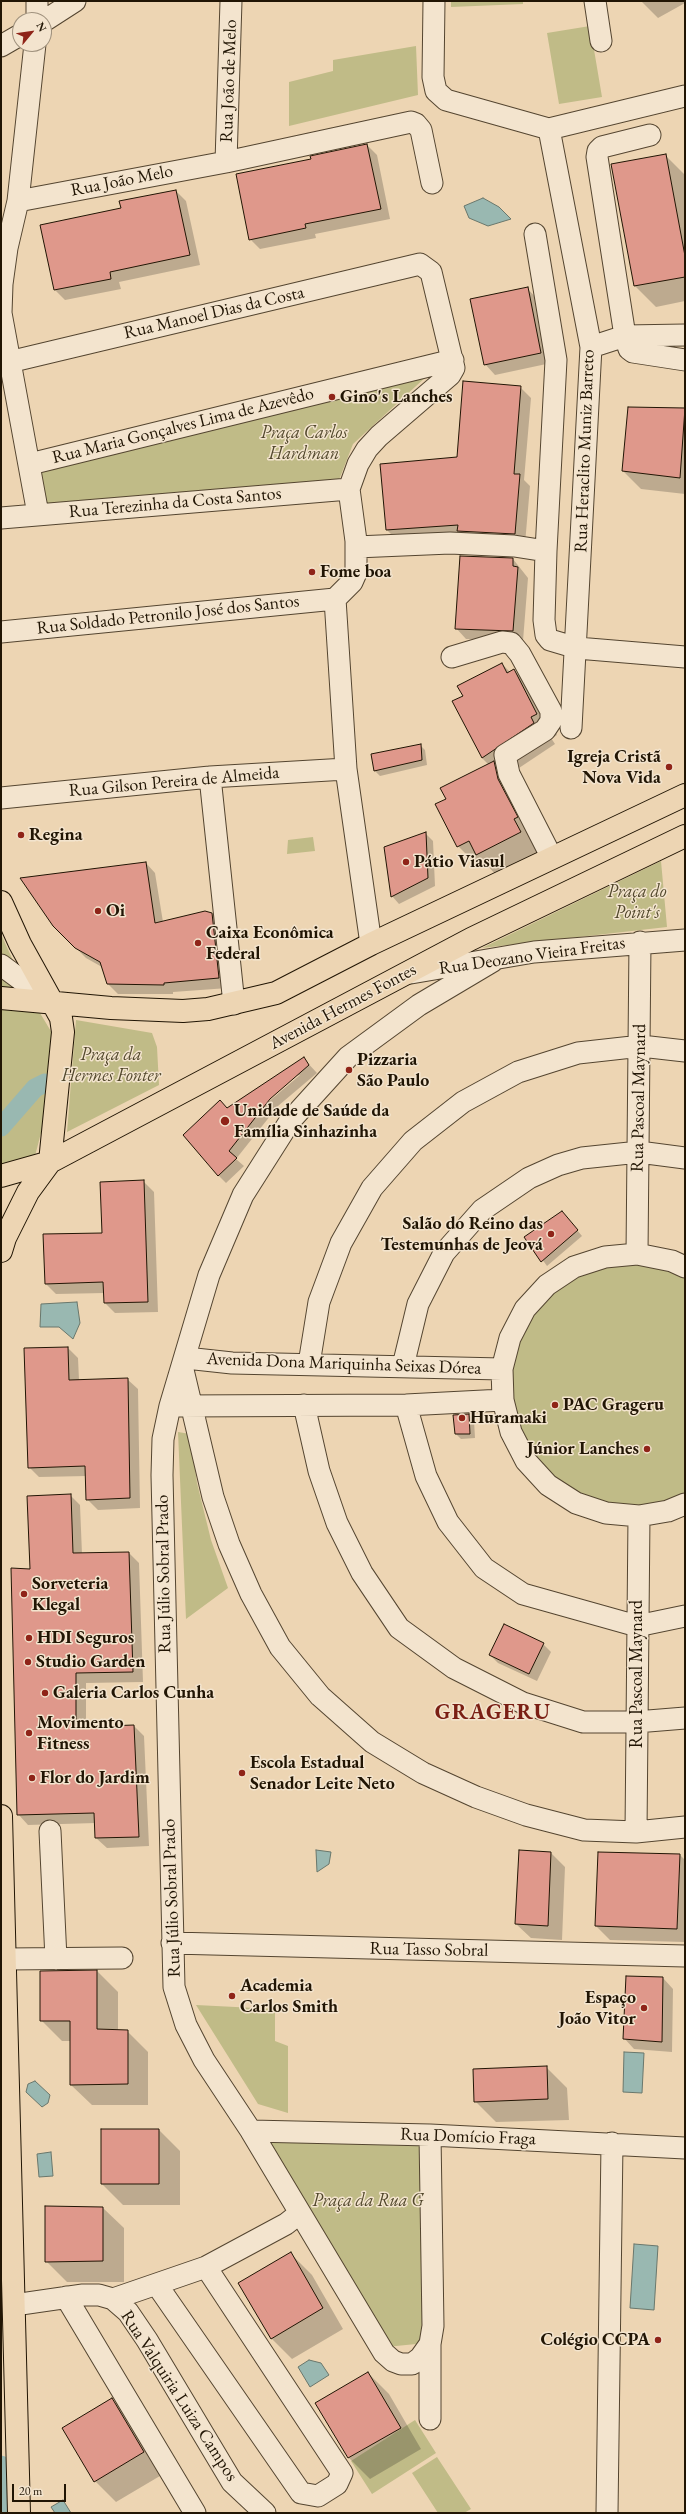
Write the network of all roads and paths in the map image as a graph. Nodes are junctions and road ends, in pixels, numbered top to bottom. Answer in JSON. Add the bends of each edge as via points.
{"nodes":[{"id":1,"x":37,"y":1,"type":"edge"},
{"id":2,"x":75,"y":1,"type":"edge"},
{"id":3,"x":232,"y":1,"type":"edge"},
{"id":4,"x":434,"y":1,"type":"edge"},
{"id":5,"x":594,"y":1,"type":"edge"},
{"id":6,"x":37,"y":12,"type":"edge"},
{"id":7,"x":52,"y":15,"type":"edge"},
{"id":8,"x":12,"y":40,"type":"edge"},
{"id":9,"x":601,"y":41,"type":"dead end"},
{"id":10,"x":1,"y":46,"type":"edge"},
{"id":11,"x":34,"y":52,"type":"edge"},
{"id":12,"x":685,"y":96,"type":"edge"},
{"id":13,"x":548,"y":129,"type":"junction"},
{"id":14,"x":650,"y":135,"type":"dead end"},
{"id":15,"x":226,"y":162,"type":"junction"},
{"id":16,"x":432,"y":183,"type":"dead end"},
{"id":17,"x":18,"y":201,"type":"junction"},
{"id":18,"x":535,"y":234,"type":"dead end"},
{"id":19,"x":685,"y":335,"type":"edge"},
{"id":20,"x":625,"y":336,"type":"junction"},
{"id":21,"x":591,"y":347,"type":"junction"},
{"id":22,"x":453,"y":360,"type":"junction"},
{"id":23,"x":685,"y":360,"type":"edge"},
{"id":24,"x":9,"y":362,"type":"junction"},
{"id":25,"x":30,"y":464,"type":"junction"},
{"id":26,"x":349,"y":489,"type":"junction"},
{"id":27,"x":38,"y":514,"type":"junction"},
{"id":28,"x":1,"y":518,"type":"edge"},
{"id":29,"x":356,"y":547,"type":"junction"},
{"id":30,"x":546,"y":551,"type":"junction"},
{"id":31,"x":335,"y":598,"type":"junction"},
{"id":32,"x":1,"y":632,"type":"edge"},
{"id":33,"x":577,"y":648,"type":"junction"},
{"id":34,"x":452,"y":657,"type":"dead end"},
{"id":35,"x":685,"y":657,"type":"edge"},
{"id":36,"x":571,"y":728,"type":"dead end"},
{"id":37,"x":346,"y":769,"type":"junction"},
{"id":38,"x":210,"y":777,"type":"junction"},
{"id":39,"x":685,"y":795,"type":"edge"},
{"id":40,"x":1,"y":798,"type":"edge"},
{"id":41,"x":685,"y":836,"type":"edge"},
{"id":42,"x":552,"y":858,"type":"junction"},
{"id":43,"x":1,"y":902,"type":"edge"},
{"id":44,"x":685,"y":940,"type":"edge"},
{"id":45,"x":645,"y":942,"type":"junction"},
{"id":46,"x":371,"y":944,"type":"junction"},
{"id":47,"x":685,"y":947,"type":"edge"},
{"id":48,"x":492,"y":961,"type":"junction"},
{"id":49,"x":1,"y":965,"type":"edge"},
{"id":50,"x":404,"y":974,"type":"junction"},
{"id":51,"x":4,"y":998,"type":"edge"},
{"id":52,"x":51,"y":1002,"type":"junction"},
{"id":53,"x":234,"y":1004,"type":"junction"},
{"id":54,"x":641,"y":1046,"type":"junction"},
{"id":55,"x":685,"y":1051,"type":"edge"},
{"id":56,"x":639,"y":1152,"type":"junction"},
{"id":57,"x":685,"y":1158,"type":"edge"},
{"id":58,"x":50,"y":1162,"type":"junction"},
{"id":59,"x":1,"y":1176,"type":"edge"},
{"id":60,"x":1,"y":1251,"type":"edge"},
{"id":61,"x":637,"y":1254,"type":"junction"},
{"id":62,"x":685,"y":1267,"type":"edge"},
{"id":63,"x":184,"y":1364,"type":"junction"},
{"id":64,"x":309,"y":1364,"type":"junction"},
{"id":65,"x":403,"y":1366,"type":"junction"},
{"id":66,"x":502,"y":1369,"type":"junction"},
{"id":67,"x":502,"y":1400,"type":"junction"},
{"id":68,"x":406,"y":1404,"type":"junction"},
{"id":69,"x":304,"y":1405,"type":"junction"},
{"id":70,"x":170,"y":1406,"type":"junction"},
{"id":71,"x":192,"y":1407,"type":"junction"},
{"id":72,"x":685,"y":1504,"type":"edge"},
{"id":73,"x":639,"y":1516,"type":"junction"},
{"id":74,"x":685,"y":1616,"type":"edge"},
{"id":75,"x":637,"y":1626,"type":"junction"},
{"id":76,"x":685,"y":1718,"type":"edge"},
{"id":77,"x":636,"y":1722,"type":"junction"},
{"id":78,"x":1,"y":1816,"type":"edge"},
{"id":79,"x":685,"y":1826,"type":"edge"},
{"id":80,"x":50,"y":1831,"type":"dead end"},
{"id":81,"x":636,"y":1832,"type":"junction"},
{"id":82,"x":172,"y":1943,"type":"junction"},
{"id":83,"x":685,"y":1956,"type":"edge"},
{"id":84,"x":122,"y":1958,"type":"dead end"},
{"id":85,"x":5,"y":1959,"type":"junction"},
{"id":86,"x":56,"y":1959,"type":"junction"},
{"id":87,"x":251,"y":2131,"type":"junction"},
{"id":88,"x":430,"y":2135,"type":"junction"},
{"id":89,"x":612,"y":2143,"type":"junction"},
{"id":90,"x":685,"y":2148,"type":"edge"},
{"id":91,"x":300,"y":2213,"type":"junction"},
{"id":92,"x":206,"y":2267,"type":"junction"},
{"id":93,"x":157,"y":2285,"type":"junction"},
{"id":94,"x":66,"y":2297,"type":"junction"},
{"id":95,"x":113,"y":2299,"type":"junction"},
{"id":96,"x":14,"y":2305,"type":"junction"},
{"id":97,"x":430,"y":2344,"type":"junction"},
{"id":98,"x":430,"y":2420,"type":"dead end"},
{"id":99,"x":19,"y":2513,"type":"edge"},
{"id":100,"x":195,"y":2513,"type":"edge"},
{"id":101,"x":265,"y":2513,"type":"edge"},
{"id":102,"x":607,"y":2513,"type":"edge"}],
"edges":[{"from":1,"to":6,"type":"street"},
{"from":2,"to":7,"type":"street"},
{"from":3,"to":15,"type":"street","name":"Rua João de Melo"},
{"from":4,"to":13,"type":"street","via":[[433,76],[436,91],[446,100]]},
{"from":5,"to":9,"type":"street"},
{"from":8,"to":10,"type":"street"},
{"from":11,"to":17,"type":"street"},
{"from":12,"to":13,"type":"street"},
{"from":13,"to":21,"type":"street","name":"Rua Heraclito Muniz Barreto"},
{"from":14,"to":20,"type":"street","via":[[602,147],[597,156]]},
{"from":15,"to":16,"type":"street","name":"Rua João Melo","via":[[411,122],[421,130]]},
{"from":15,"to":17,"type":"street","name":"Rua João Melo"},
{"from":17,"to":24,"type":"street","via":[[2,284],[1,313]]},
{"from":18,"to":30,"type":"street","via":[[556,360]]},
{"from":19,"to":20,"type":"street"},
{"from":20,"to":21,"type":"street"},
{"from":20,"to":23,"type":"street","via":[[629,349],[633,352]]},
{"from":21,"to":33,"type":"street","name":"Rua Heraclito Muniz Barreto"},
{"from":22,"to":24,"type":"street","name":"Rua Manoel Dias da Costa","via":[[431,272],[420,264]]},
{"from":22,"to":25,"type":"street","name":"Rua Maria Gonçalves Lima de Azevêdo"},
{"from":22,"to":26,"type":"street","via":[[454,368],[450,375],[366,449]]},
{"from":24,"to":25,"type":"street"},
{"from":25,"to":27,"type":"street"},
{"from":26,"to":27,"type":"street","name":"Rua Terezinha da Costa Santos"},
{"from":26,"to":29,"type":"street"},
{"from":27,"to":28,"type":"street","name":"Rua Terezinha da Costa Santos"},
{"from":29,"to":30,"type":"street","via":[[450,543],[514,546]]},
{"from":29,"to":31,"type":"street","via":[[356,573],[352,582]]},
{"from":30,"to":33,"type":"street","via":[[546,635],[550,640]]},
{"from":31,"to":32,"type":"street","name":"Rua Soldado Petronilo José dos Santos"},
{"from":31,"to":37,"type":"street"},
{"from":33,"to":35,"type":"street"},
{"from":33,"to":36,"type":"street","name":"Rua Heraclito Muniz Barreto"},
{"from":34,"to":42,"type":"street","via":[[502,642],[511,644],[520,654],[551,711],[551,722],[545,730],[505,755],[510,774]]},
{"from":37,"to":38,"type":"street","name":"Rua Gilson Pereira de Almeida"},
{"from":37,"to":46,"type":"street"},
{"from":38,"to":40,"type":"street","name":"Rua Gilson Pereira de Almeida"},
{"from":38,"to":53,"type":"street"},
{"from":39,"to":42,"type":"main road"},
{"from":41,"to":50,"type":"main road","name":"Avenida Hermes Fontes"},
{"from":42,"to":46,"type":"main road"},
{"from":43,"to":52,"type":"main road"},
{"from":44,"to":45,"type":"street","name":"Rua Deozano Vieira Freitas"},
{"from":45,"to":47,"type":"street"},
{"from":45,"to":48,"type":"street","name":"Rua Deozano Vieira Freitas","via":[[534,952]]},
{"from":45,"to":54,"type":"street","name":"Rua Pascoal Maynard"},
{"from":46,"to":53,"type":"main road","via":[[276,993]]},
{"from":48,"to":50,"type":"street","name":"Rua Deozano Vieira Freitas"},
{"from":48,"to":63,"type":"street","name":"Rua Júlio Sobral Prado","via":[[419,1005],[348,1057],[290,1121],[243,1195],[209,1274]]},
{"from":49,"to":52,"type":"street"},
{"from":50,"to":58,"type":"main road","name":"Avenida Hermes Fontes"},
{"from":51,"to":52,"type":"main road"},
{"from":52,"to":53,"type":"main road","via":[[182,1011]]},
{"from":52,"to":58,"type":"main road","via":[[61,1018],[63,1032]]},
{"from":54,"to":55,"type":"street"},
{"from":54,"to":56,"type":"street","name":"Rua Pascoal Maynard"},
{"from":54,"to":64,"type":"street","via":[[578,1053],[518,1072],[463,1102],[414,1141],[372,1188],[341,1243],[319,1302]]},
{"from":56,"to":57,"type":"street"},
{"from":56,"to":61,"type":"street","name":"Rua Pascoal Maynard"},
{"from":56,"to":65,"type":"street","via":[[582,1158],[558,1165],[529,1178],[482,1210],[444,1253],[418,1304]]},
{"from":58,"to":59,"type":"main road","name":"Avenida Hermes Fontes"},
{"from":58,"to":60,"type":"main road","via":[[28,1192]]},
{"from":61,"to":62,"type":"street","via":[[672,1261]]},
{"from":61,"to":66,"type":"street","via":[[605,1257],[574,1267],[547,1285],[525,1309],[510,1338]]},
{"from":63,"to":64,"type":"street","name":"Avenida Dona Mariquinha Seixas Dórea"},
{"from":63,"to":70,"type":"street","name":"Rua Júlio Sobral Prado"},
{"from":63,"to":71,"type":"street"},
{"from":64,"to":65,"type":"street","name":"Avenida Dona Mariquinha Seixas Dórea"},
{"from":65,"to":66,"type":"street","name":"Avenida Dona Mariquinha Seixas Dórea"},
{"from":66,"to":67,"type":"street"},
{"from":67,"to":68,"type":"street","name":"Avenida Dona Mariquinha Seixas Dórea"},
{"from":67,"to":73,"type":"street","via":[[511,1432],[526,1461],[548,1485],[582,1505],[606,1513]]},
{"from":68,"to":69,"type":"street","name":"Avenida Dona Mariquinha Seixas Dórea"},
{"from":68,"to":75,"type":"street","via":[[426,1476],[448,1522],[484,1568],[523,1594]]},
{"from":69,"to":71,"type":"street","name":"Avenida Dona Mariquinha Seixas Dórea"},
{"from":69,"to":77,"type":"street","via":[[319,1470],[337,1523],[362,1573],[399,1628],[454,1668],[523,1703],[583,1722]]},
{"from":70,"to":71,"type":"street","name":"Avenida Dona Mariquinha Seixas Dórea"},
{"from":70,"to":82,"type":"street","name":"Rua Júlio Sobral Prado","via":[[163,1439],[162,1475]]},
{"from":71,"to":81,"type":"street","via":[[213,1497],[229,1544],[251,1594],[280,1647],[320,1696],[372,1742],[423,1773],[476,1797],[526,1815],[584,1830]]},
{"from":72,"to":73,"type":"street","via":[[668,1511]]},
{"from":73,"to":75,"type":"street","name":"Rua Pascoal Maynard"},
{"from":74,"to":75,"type":"street"},
{"from":75,"to":77,"type":"street","name":"Rua Pascoal Maynard"},
{"from":76,"to":77,"type":"street"},
{"from":77,"to":81,"type":"street","name":"Rua Pascoal Maynard"},
{"from":78,"to":85,"type":"main road"},
{"from":79,"to":81,"type":"street"},
{"from":80,"to":86,"type":"street"},
{"from":82,"to":83,"type":"street","name":"Rua Tasso Sobral"},
{"from":82,"to":87,"type":"street","name":"Rua Júlio Sobral Prado","via":[[174,1987],[186,2025],[204,2060]]},
{"from":84,"to":86,"type":"street"},
{"from":85,"to":86,"type":"street"},
{"from":85,"to":96,"type":"main road"},
{"from":87,"to":88,"type":"street","name":"Rua Domício Fraga"},
{"from":87,"to":91,"type":"street","name":"Rua Júlio Sobral Prado"},
{"from":88,"to":89,"type":"street","name":"Rua Domício Fraga"},
{"from":88,"to":97,"type":"street","via":[[433,2326]]},
{"from":89,"to":90,"type":"street","name":"Rua Domício Fraga"},
{"from":89,"to":102,"type":"street"},
{"from":91,"to":92,"type":"street","via":[[286,2224]]},
{"from":91,"to":97,"type":"street","name":"Rua Júlio Sobral Prado","via":[[384,2353],[393,2361],[412,2364]]},
{"from":92,"to":93,"type":"street"},
{"from":92,"to":93,"type":"street","via":[[342,2473],[337,2484],[318,2496],[301,2494]]},
{"from":93,"to":95,"type":"street"},
{"from":94,"to":95,"type":"street","name":"Rua Valquiria Luiza Campos","via":[[99,2295]]},
{"from":94,"to":96,"type":"street","name":"Rua Valquiria Luiza Campos"},
{"from":94,"to":100,"type":"street"},
{"from":95,"to":101,"type":"street","name":"Rua Valquiria Luiza Campos","via":[[128,2312],[147,2340],[232,2482]]},
{"from":96,"to":99,"type":"main road"},
{"from":97,"to":98,"type":"street"}]}
